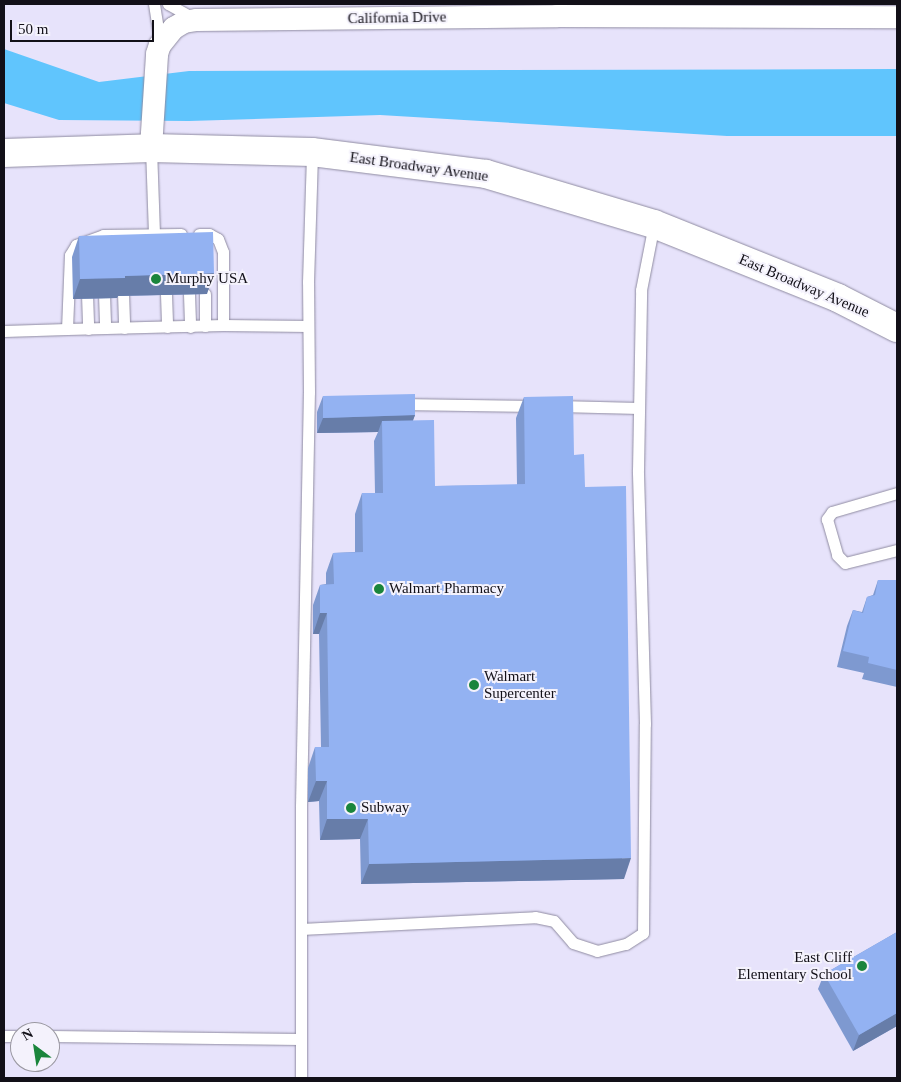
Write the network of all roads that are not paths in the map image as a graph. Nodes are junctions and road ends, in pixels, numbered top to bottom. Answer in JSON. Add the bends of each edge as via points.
{"nodes":[{"id":1,"x":154,"y":4,"type":"edge"},
{"id":2,"x":168,"y":4,"type":"edge"},
{"id":3,"x":413,"y":10,"type":"edge"},
{"id":4,"x":557,"y":10,"type":"edge"},
{"id":5,"x":897,"y":17,"type":"edge"},
{"id":6,"x":197,"y":20,"type":"junction"},
{"id":7,"x":160,"y":45,"type":"junction"},
{"id":8,"x":152,"y":135,"type":"junction"},
{"id":9,"x":312,"y":152,"type":"junction"},
{"id":10,"x":4,"y":154,"type":"edge"},
{"id":11,"x":654,"y":224,"type":"junction"},
{"id":12,"x":160,"y":237,"type":"junction"},
{"id":13,"x":87,"y":241,"type":"junction"},
{"id":14,"x":87,"y":254,"type":"edge"},
{"id":15,"x":123,"y":293,"type":"edge"},
{"id":16,"x":87,"y":294,"type":"edge"},
{"id":17,"x":104,"y":294,"type":"edge"},
{"id":18,"x":166,"y":294,"type":"edge"},
{"id":19,"x":189,"y":294,"type":"dead end"},
{"id":20,"x":205,"y":294,"type":"dead end"},
{"id":21,"x":895,"y":322,"type":"edge"},
{"id":22,"x":190,"y":326,"type":"junction"},
{"id":23,"x":205,"y":326,"type":"junction"},
{"id":24,"x":223,"y":326,"type":"junction"},
{"id":25,"x":308,"y":326,"type":"junction"},
{"id":26,"x":167,"y":327,"type":"junction"},
{"id":27,"x":104,"y":328,"type":"junction"},
{"id":28,"x":124,"y":328,"type":"junction"},
{"id":29,"x":67,"y":329,"type":"junction"},
{"id":30,"x":88,"y":329,"type":"junction"},
{"id":31,"x":4,"y":331,"type":"edge"},
{"id":32,"x":386,"y":404,"type":"edge"},
{"id":33,"x":639,"y":408,"type":"junction"},
{"id":34,"x":897,"y":493,"type":"edge"},
{"id":35,"x":897,"y":550,"type":"edge"},
{"id":36,"x":301,"y":929,"type":"junction"},
{"id":37,"x":60,"y":1036,"type":"edge"},
{"id":38,"x":300,"y":1039,"type":"junction"},
{"id":39,"x":301,"y":1078,"type":"edge"}],
"edges":[{"from":1,"to":7,"type":"lane"},
{"from":2,"to":6,"type":"lane"},
{"from":3,"to":4,"type":"street","name":"California Drive"},
{"from":3,"to":6,"type":"street","name":"California Drive"},
{"from":4,"to":5,"type":"street","name":"California Drive"},
{"from":6,"to":7,"type":"street","name":"California Drive","via":[[174,28]]},
{"from":7,"to":8,"type":"street"},
{"from":8,"to":9,"type":"street","name":"East Broadway Avenue"},
{"from":8,"to":10,"type":"street","name":"East Broadway Avenue"},
{"from":8,"to":12,"type":"lane"},
{"from":9,"to":11,"type":"street","name":"East Broadway Avenue","via":[[486,174]]},
{"from":9,"to":25,"type":"lane"},
{"from":11,"to":21,"type":"street","name":"East Broadway Avenue"},
{"from":11,"to":33,"type":"lane","via":[[640,290]]},
{"from":12,"to":13,"type":"lane"},
{"from":12,"to":24,"type":"lane","via":[[218,239],[224,252]]},
{"from":13,"to":14,"type":"lane"},
{"from":13,"to":29,"type":"lane","via":[[76,245],[70,255]]},
{"from":15,"to":28,"type":"lane"},
{"from":16,"to":30,"type":"lane"},
{"from":17,"to":27,"type":"lane"},
{"from":18,"to":26,"type":"lane"},
{"from":19,"to":22,"type":"lane"},
{"from":20,"to":23,"type":"lane"},
{"from":22,"to":23,"type":"lane"},
{"from":22,"to":26,"type":"lane"},
{"from":23,"to":24,"type":"lane"},
{"from":24,"to":25,"type":"lane"},
{"from":25,"to":36,"type":"lane","via":[[313,402]]},
{"from":26,"to":28,"type":"lane"},
{"from":27,"to":28,"type":"lane"},
{"from":27,"to":30,"type":"lane"},
{"from":29,"to":30,"type":"lane"},
{"from":29,"to":31,"type":"lane"},
{"from":32,"to":33,"type":"lane"},
{"from":33,"to":36,"type":"lane","via":[[645,724],[643,933],[626,944],[597,951],[573,944],[554,921],[535,917]]},
{"from":34,"to":35,"type":"lane","via":[[832,512],[827,519],[837,555],[845,563]]},
{"from":36,"to":38,"type":"lane"},
{"from":37,"to":38,"type":"lane"},
{"from":38,"to":39,"type":"lane"}]}
